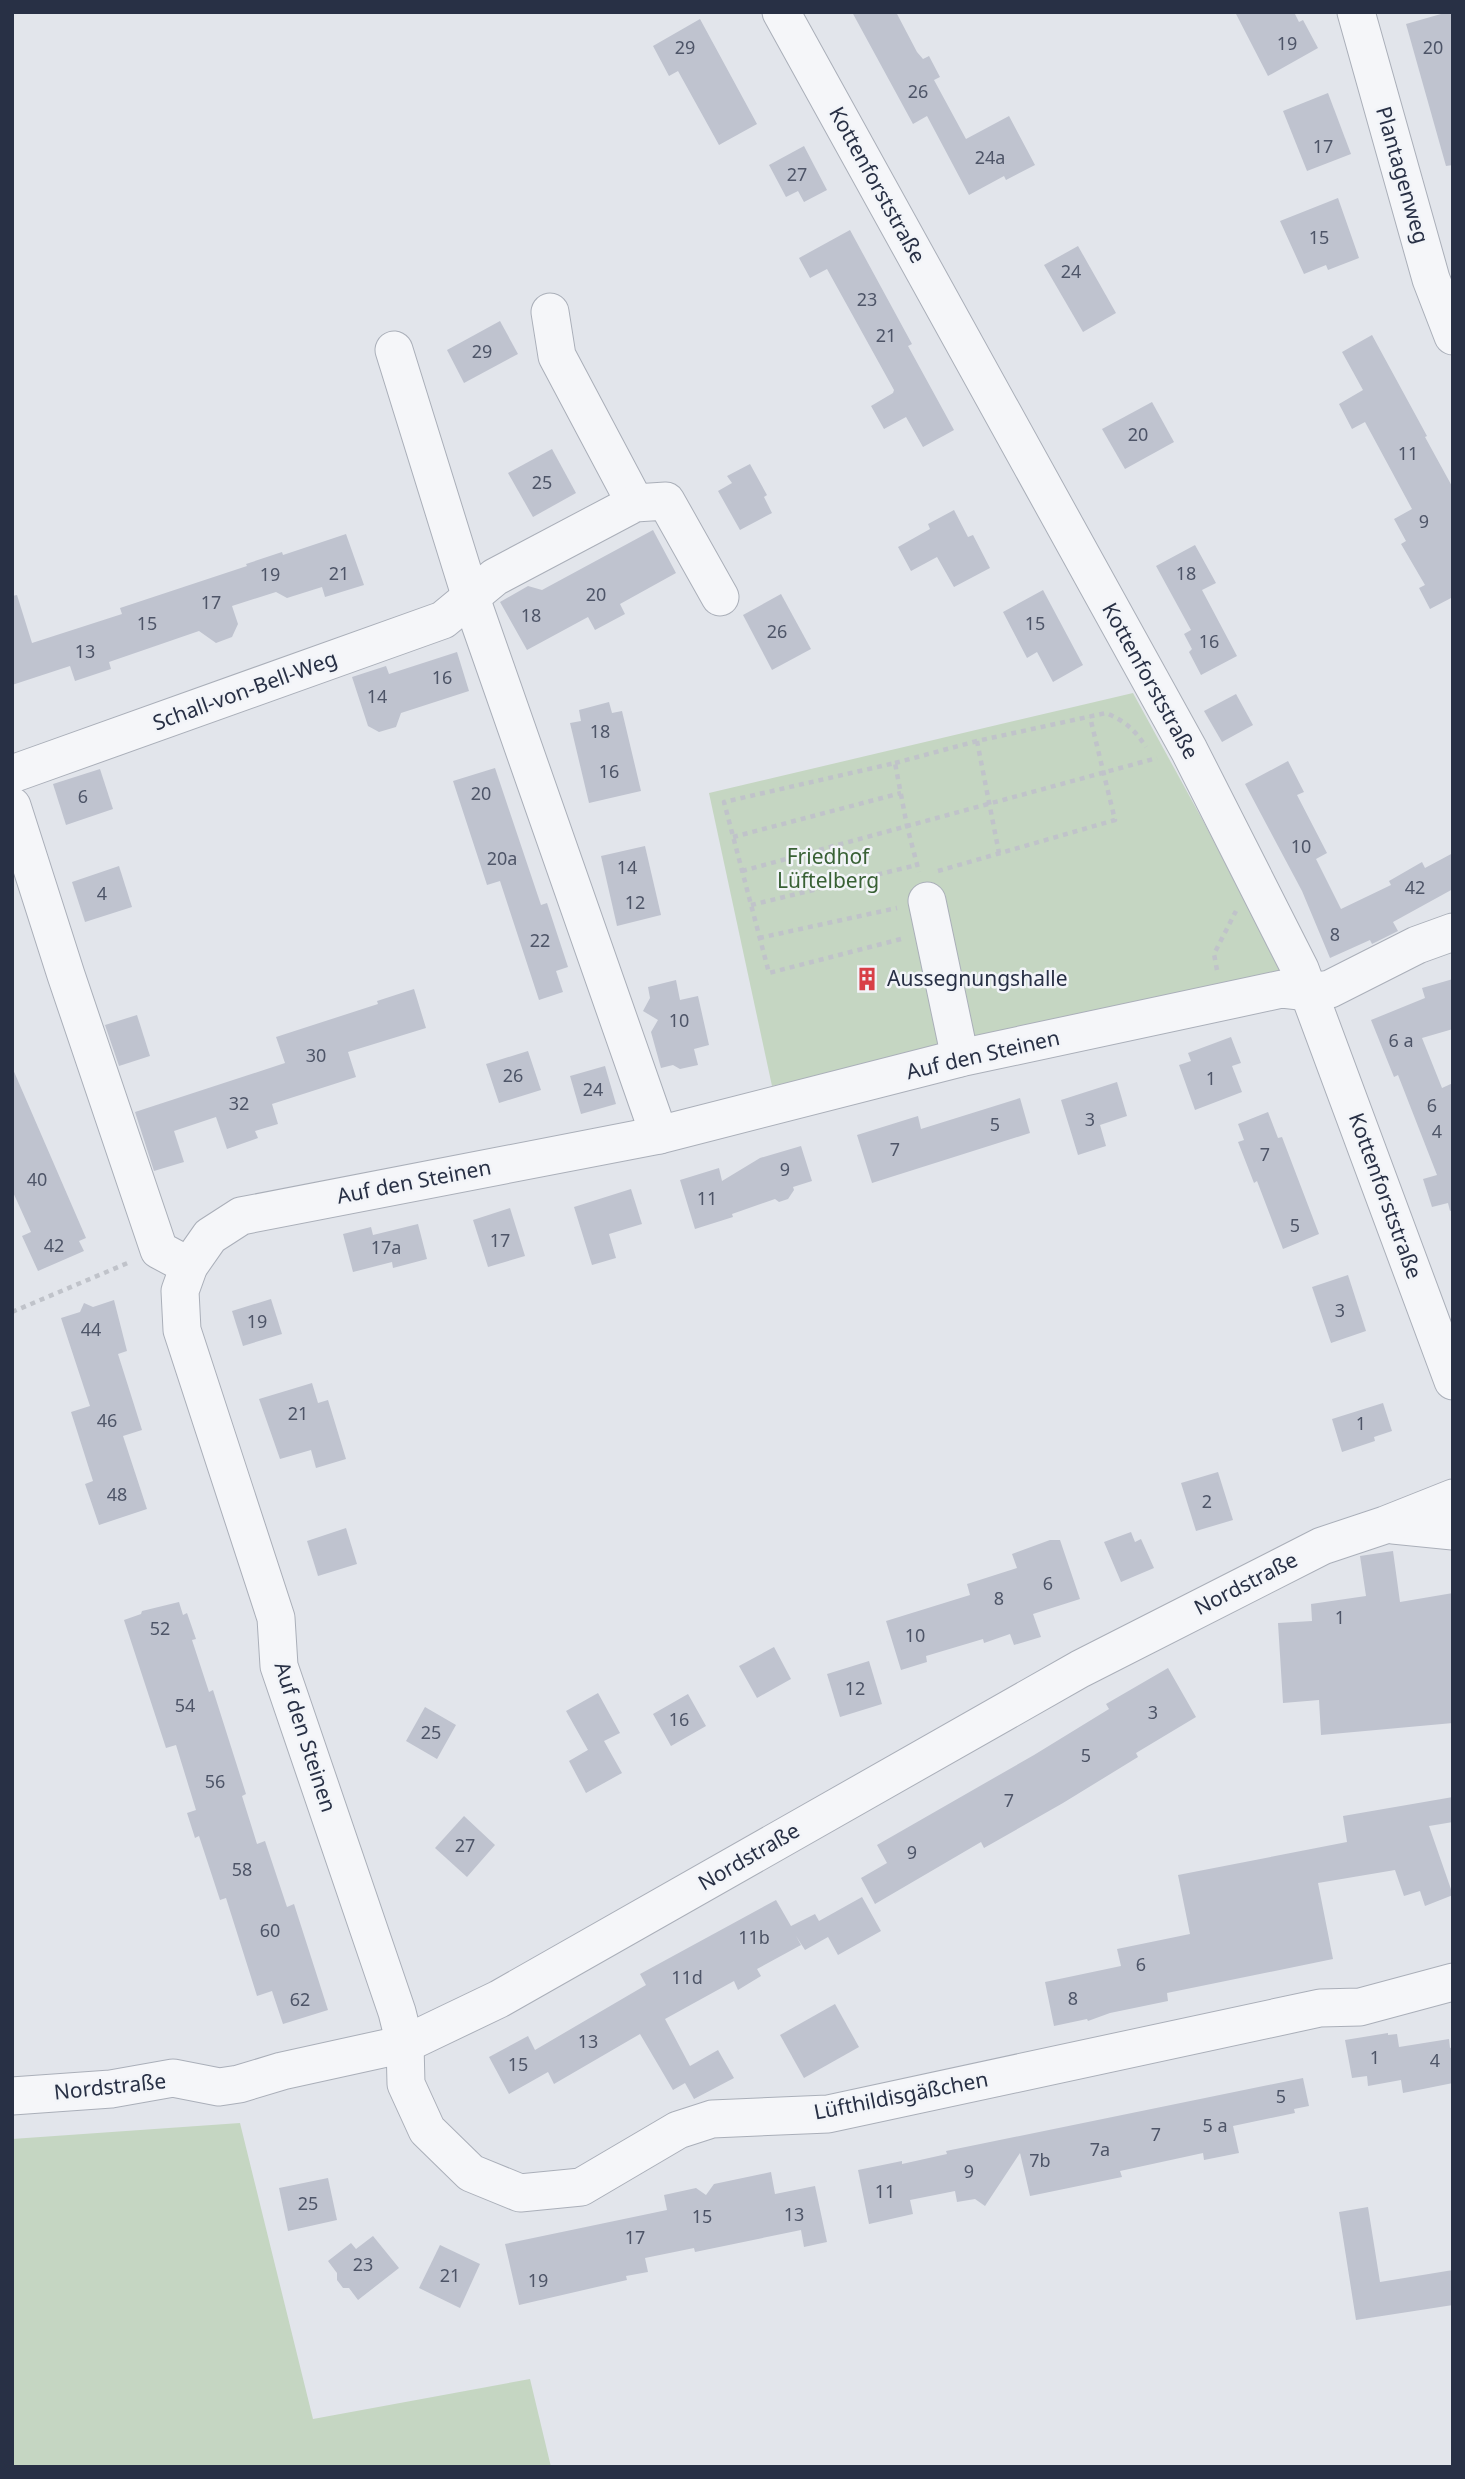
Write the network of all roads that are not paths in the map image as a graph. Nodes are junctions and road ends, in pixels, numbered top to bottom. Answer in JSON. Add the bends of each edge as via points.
{"nodes":[{"id":1,"x":782,"y":12,"type":"edge"},
{"id":2,"x":1356,"y":12,"type":"edge"},
{"id":3,"x":550,"y":312,"type":"dead end"},
{"id":4,"x":1453,"y":335,"type":"edge"},
{"id":5,"x":394,"y":350,"type":"dead end"},
{"id":6,"x":635,"y":503,"type":"junction"},
{"id":7,"x":720,"y":597,"type":"dead end"},
{"id":8,"x":471,"y":598,"type":"junction"},
{"id":9,"x":12,"y":774,"type":"edge"},
{"id":10,"x":12,"y":806,"type":"edge"},
{"id":11,"x":923,"y":888,"type":"road end"},
{"id":12,"x":1453,"y":932,"type":"edge"},
{"id":13,"x":1309,"y":992,"type":"junction"},
{"id":14,"x":960,"y":1058,"type":"junction"},
{"id":15,"x":659,"y":1135,"type":"junction"},
{"id":16,"x":174,"y":1258,"type":"junction"},
{"id":17,"x":1453,"y":1381,"type":"edge"},
{"id":18,"x":1453,"y":1498,"type":"edge"},
{"id":19,"x":1385,"y":1525,"type":"junction"},
{"id":20,"x":1453,"y":1531,"type":"edge"},
{"id":21,"x":1453,"y":1982,"type":"edge"},
{"id":22,"x":405,"y":2045,"type":"junction"},
{"id":23,"x":12,"y":2096,"type":"edge"}],
"edges":[{"from":1,"to":13,"type":"street","name":"Kottenforststraße","via":[[1172,755],[1253,877]]},
{"from":2,"to":4,"type":"street","name":"Plantagenweg","via":[[1431,279]]},
{"from":3,"to":6,"type":"street","via":[[557,356]]},
{"from":5,"to":8,"type":"street"},
{"from":6,"to":7,"type":"street","via":[[666,501]]},
{"from":6,"to":8,"type":"street","name":"Schall-von-Bell-Weg","via":[[495,577]]},
{"from":8,"to":9,"type":"street","name":"Schall-von-Bell-Weg","via":[[443,620]]},
{"from":8,"to":15,"type":"street"},
{"from":10,"to":16,"type":"street","via":[[66,975]]},
{"from":11,"to":14,"type":"street"},
{"from":12,"to":13,"type":"street","name":"Auf den Steinen","via":[[1330,989]]},
{"from":13,"to":14,"type":"street","name":"Auf den Steinen","via":[[1282,989]]},
{"from":13,"to":17,"type":"street","name":"Kottenforststraße"},
{"from":14,"to":15,"type":"street","name":"Auf den Steinen"},
{"from":15,"to":16,"type":"street","name":"Auf den Steinen","via":[[241,1216]]},
{"from":16,"to":22,"type":"street","name":"Auf den Steinen","via":[[182,1330],[276,1618],[279,1666]]},
{"from":18,"to":19,"type":"street","name":"Nordstraße"},
{"from":19,"to":20,"type":"street"},
{"from":19,"to":22,"type":"street","name":"Nordstraße","via":[[1322,1546],[1080,1669],[499,1999]]},
{"from":21,"to":22,"type":"street","name":"Lüfthildisgäßchen","via":[[1360,2007],[1320,2008],[828,2114],[712,2119],[678,2130],[581,2187],[520,2193],[471,2173],[427,2130],[406,2084]]},
{"from":22,"to":23,"type":"street","name":"Nordstraße","via":[[219,2087],[173,2078],[111,2089]]}]}
